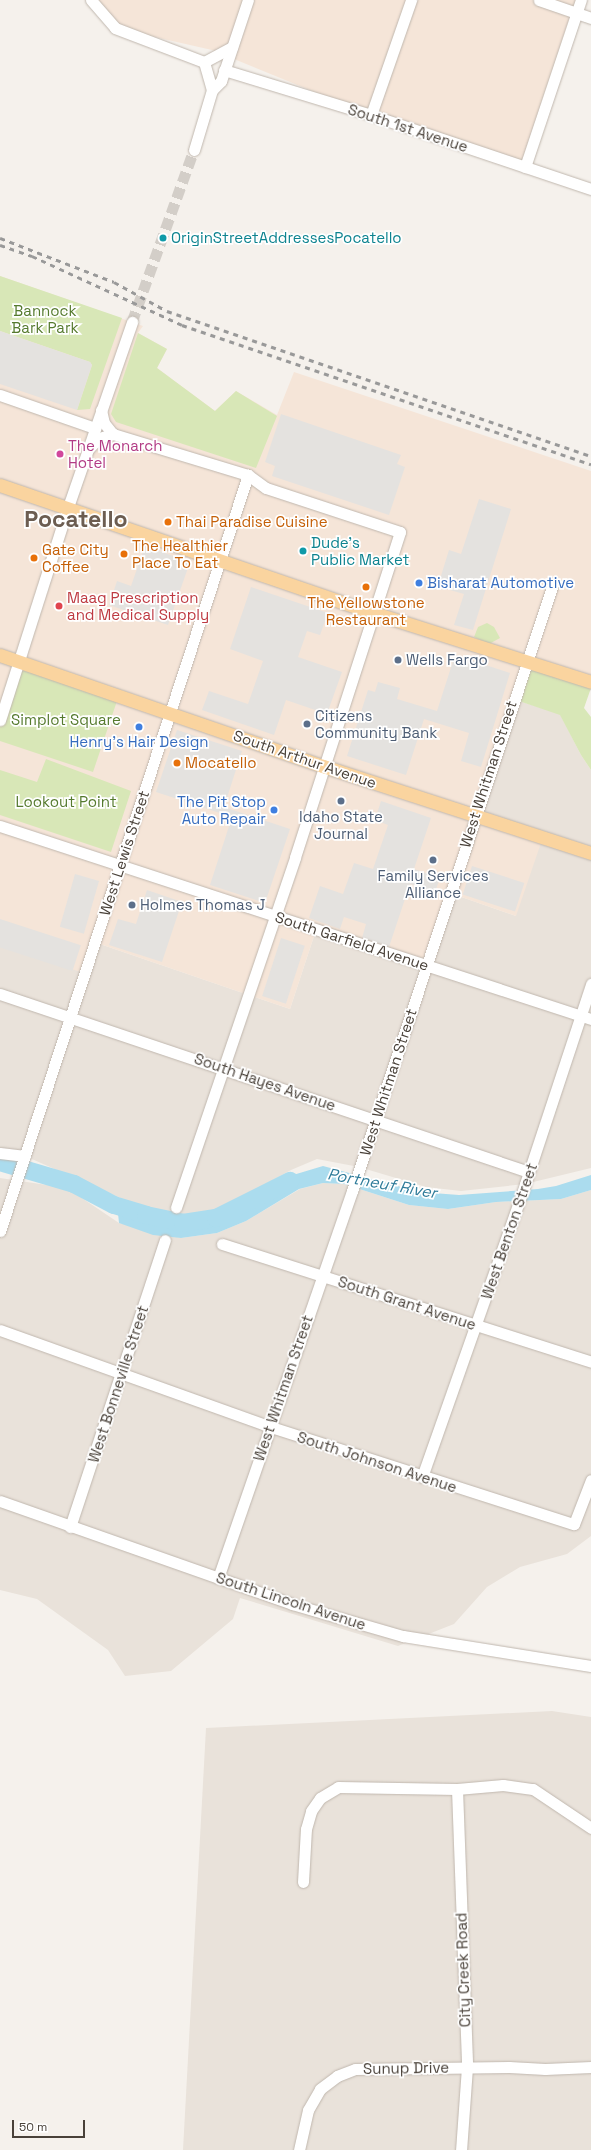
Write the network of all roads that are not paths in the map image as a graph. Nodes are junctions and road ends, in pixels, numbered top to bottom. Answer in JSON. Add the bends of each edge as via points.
{"nodes":[{"id":1,"x":91,"y":0,"type":"edge"},
{"id":2,"x":248,"y":0,"type":"edge"},
{"id":3,"x":411,"y":0,"type":"edge"},
{"id":4,"x":539,"y":0,"type":"edge"},
{"id":5,"x":581,"y":0,"type":"edge"},
{"id":6,"x":576,"y":13,"type":"junction"},
{"id":7,"x":591,"y":18,"type":"edge"},
{"id":8,"x":232,"y":46,"type":"junction"},
{"id":9,"x":204,"y":62,"type":"junction"},
{"id":10,"x":224,"y":70,"type":"junction"},
{"id":11,"x":212,"y":90,"type":"junction"},
{"id":12,"x":371,"y":115,"type":"junction"},
{"id":13,"x":194,"y":150,"type":"tunnel mouth"},
{"id":14,"x":525,"y":166,"type":"junction"},
{"id":15,"x":591,"y":189,"type":"edge"},
{"id":16,"x":132,"y":322,"type":"tunnel mouth"},
{"id":17,"x":0,"y":394,"type":"edge"},
{"id":18,"x":101,"y":410,"type":"junction"},
{"id":19,"x":95,"y":428,"type":"junction"},
{"id":20,"x":113,"y":434,"type":"junction"},
{"id":21,"x":87,"y":450,"type":"junction"},
{"id":22,"x":248,"y":475,"type":"junction"},
{"id":23,"x":0,"y":485,"type":"edge"},
{"id":24,"x":68,"y":507,"type":"junction"},
{"id":25,"x":221,"y":560,"type":"junction"},
{"id":26,"x":553,"y":584,"type":"dead end"},
{"id":27,"x":374,"y":613,"type":"junction"},
{"id":28,"x":0,"y":655,"type":"edge"},
{"id":29,"x":20,"y":662,"type":"junction"},
{"id":30,"x":525,"y":662,"type":"junction"},
{"id":31,"x":591,"y":682,"type":"edge"},
{"id":32,"x":171,"y":713,"type":"junction"},
{"id":33,"x":0,"y":720,"type":"edge"},
{"id":34,"x":323,"y":766,"type":"junction"},
{"id":35,"x":474,"y":815,"type":"junction"},
{"id":36,"x":0,"y":826,"type":"edge"},
{"id":37,"x":591,"y":853,"type":"edge"},
{"id":38,"x":120,"y":866,"type":"junction"},
{"id":39,"x":275,"y":916,"type":"junction"},
{"id":40,"x":426,"y":965,"type":"junction"},
{"id":41,"x":591,"y":984,"type":"edge"},
{"id":42,"x":0,"y":994,"type":"edge"},
{"id":43,"x":71,"y":1016,"type":"junction"},
{"id":44,"x":586,"y":1017,"type":"edge"},
{"id":45,"x":222,"y":1068,"type":"junction"},
{"id":46,"x":375,"y":1120,"type":"junction"},
{"id":47,"x":0,"y":1153,"type":"edge"},
{"id":48,"x":25,"y":1156,"type":"junction"},
{"id":49,"x":529,"y":1172,"type":"junction"},
{"id":50,"x":176,"y":1207,"type":"dead end"},
{"id":51,"x":0,"y":1231,"type":"edge"},
{"id":52,"x":165,"y":1240,"type":"dead end"},
{"id":53,"x":222,"y":1244,"type":"dead end"},
{"id":54,"x":322,"y":1276,"type":"junction"},
{"id":55,"x":477,"y":1325,"type":"junction"},
{"id":56,"x":0,"y":1330,"type":"edge"},
{"id":57,"x":591,"y":1362,"type":"edge"},
{"id":58,"x":122,"y":1375,"type":"junction"},
{"id":59,"x":271,"y":1427,"type":"junction"},
{"id":60,"x":422,"y":1477,"type":"junction"},
{"id":61,"x":591,"y":1480,"type":"edge"},
{"id":62,"x":0,"y":1501,"type":"edge"},
{"id":63,"x":70,"y":1527,"type":"junction"},
{"id":64,"x":218,"y":1578,"type":"junction"},
{"id":65,"x":591,"y":1666,"type":"edge"},
{"id":66,"x":458,"y":1789,"type":"junction"},
{"id":67,"x":591,"y":1828,"type":"edge"},
{"id":68,"x":303,"y":1882,"type":"dead end"},
{"id":69,"x":467,"y":2067,"type":"junction"},
{"id":70,"x":591,"y":2067,"type":"edge"},
{"id":71,"x":299,"y":2150,"type":"edge"},
{"id":72,"x":461,"y":2150,"type":"edge"}],
"edges":[{"from":1,"to":9,"type":"street","via":[[115,28]]},
{"from":2,"to":8,"type":"street"},
{"from":3,"to":12,"type":"street"},
{"from":4,"to":6,"type":"street"},
{"from":5,"to":6,"type":"street"},
{"from":6,"to":7,"type":"street"},
{"from":6,"to":14,"type":"street"},
{"from":8,"to":9,"type":"street"},
{"from":8,"to":10,"type":"street"},
{"from":9,"to":11,"type":"street"},
{"from":10,"to":11,"type":"street","via":[[221,81]]},
{"from":10,"to":12,"type":"street","name":"South 1st Avenue"},
{"from":11,"to":13,"type":"street"},
{"from":12,"to":14,"type":"street","name":"South 1st Avenue"},
{"from":14,"to":15,"type":"street","name":"South 1st Avenue"},
{"from":16,"to":18,"type":"street"},
{"from":17,"to":19,"type":"street"},
{"from":18,"to":19,"type":"street"},
{"from":18,"to":20,"type":"street","via":[[104,422]]},
{"from":19,"to":21,"type":"street"},
{"from":20,"to":21,"type":"street","via":[[99,438]]},
{"from":20,"to":22,"type":"street"},
{"from":21,"to":24,"type":"street"},
{"from":22,"to":25,"type":"street","name":"West Lewis Street"},
{"from":22,"to":27,"type":"street","via":[[266,488],[400,532]]},
{"from":23,"to":24,"type":"main road"},
{"from":24,"to":25,"type":"main road"},
{"from":24,"to":29,"type":"street"},
{"from":25,"to":27,"type":"main road"},
{"from":25,"to":32,"type":"street","name":"West Lewis Street"},
{"from":26,"to":30,"type":"street","name":"West Whitman Street"},
{"from":27,"to":30,"type":"main road"},
{"from":27,"to":34,"type":"street"},
{"from":28,"to":29,"type":"main road","name":"South Arthur Avenue"},
{"from":29,"to":32,"type":"main road","name":"South Arthur Avenue"},
{"from":29,"to":33,"type":"street"},
{"from":30,"to":31,"type":"main road"},
{"from":30,"to":35,"type":"street","name":"West Whitman Street"},
{"from":32,"to":34,"type":"main road","name":"South Arthur Avenue"},
{"from":32,"to":38,"type":"street","name":"West Lewis Street"},
{"from":34,"to":35,"type":"main road","name":"South Arthur Avenue"},
{"from":34,"to":39,"type":"street"},
{"from":35,"to":37,"type":"main road","name":"South Arthur Avenue"},
{"from":35,"to":40,"type":"street","name":"West Whitman Street"},
{"from":36,"to":38,"type":"street","name":"South Garfield Avenue"},
{"from":38,"to":39,"type":"street","name":"South Garfield Avenue"},
{"from":38,"to":43,"type":"street","name":"West Lewis Street"},
{"from":39,"to":40,"type":"street","name":"South Garfield Avenue"},
{"from":39,"to":45,"type":"street"},
{"from":40,"to":44,"type":"street","name":"South Garfield Avenue"},
{"from":40,"to":46,"type":"street","name":"West Whitman Street"},
{"from":41,"to":44,"type":"street","name":"West Benton Street"},
{"from":42,"to":43,"type":"street","name":"South Hayes Avenue"},
{"from":43,"to":45,"type":"street","name":"South Hayes Avenue"},
{"from":43,"to":48,"type":"street","name":"West Lewis Street"},
{"from":44,"to":49,"type":"street","name":"West Benton Street"},
{"from":45,"to":46,"type":"street","name":"South Hayes Avenue"},
{"from":45,"to":50,"type":"street"},
{"from":46,"to":49,"type":"street","name":"South Hayes Avenue"},
{"from":46,"to":54,"type":"street","name":"West Whitman Street"},
{"from":47,"to":48,"type":"street"},
{"from":48,"to":51,"type":"street","name":"West Lewis Street"},
{"from":49,"to":55,"type":"street","name":"West Benton Street"},
{"from":52,"to":58,"type":"street","name":"West Bonneville Street"},
{"from":53,"to":54,"type":"street","name":"South Grant Avenue"},
{"from":54,"to":55,"type":"street","name":"South Grant Avenue"},
{"from":54,"to":59,"type":"street","name":"West Whitman Street"},
{"from":55,"to":57,"type":"street","name":"South Grant Avenue"},
{"from":55,"to":60,"type":"street","name":"West Benton Street"},
{"from":56,"to":58,"type":"street","name":"South Johnson Avenue"},
{"from":58,"to":59,"type":"street","name":"South Johnson Avenue"},
{"from":58,"to":63,"type":"street","name":"West Bonneville Street"},
{"from":59,"to":60,"type":"street","name":"South Johnson Avenue"},
{"from":59,"to":64,"type":"street","name":"West Whitman Street"},
{"from":60,"to":61,"type":"street","name":"South Johnson Avenue","via":[[574,1524]]},
{"from":62,"to":63,"type":"street","name":"South Lincoln Avenue"},
{"from":63,"to":64,"type":"street","name":"South Lincoln Avenue"},
{"from":64,"to":65,"type":"street","name":"South Lincoln Avenue","via":[[292,1604],[403,1636]]},
{"from":66,"to":67,"type":"street","via":[[503,1785],[533,1789]]},
{"from":66,"to":68,"type":"street","via":[[338,1787],[320,1798],[310,1811],[306,1828]]},
{"from":66,"to":69,"type":"street","name":"City Creek Road"},
{"from":69,"to":70,"type":"street","via":[[545,2070]]},
{"from":69,"to":71,"type":"street","name":"Sunup Drive","via":[[355,2069],[337,2076],[320,2089],[308,2110]]},
{"from":69,"to":72,"type":"street","name":"City Creek Road"}]}
